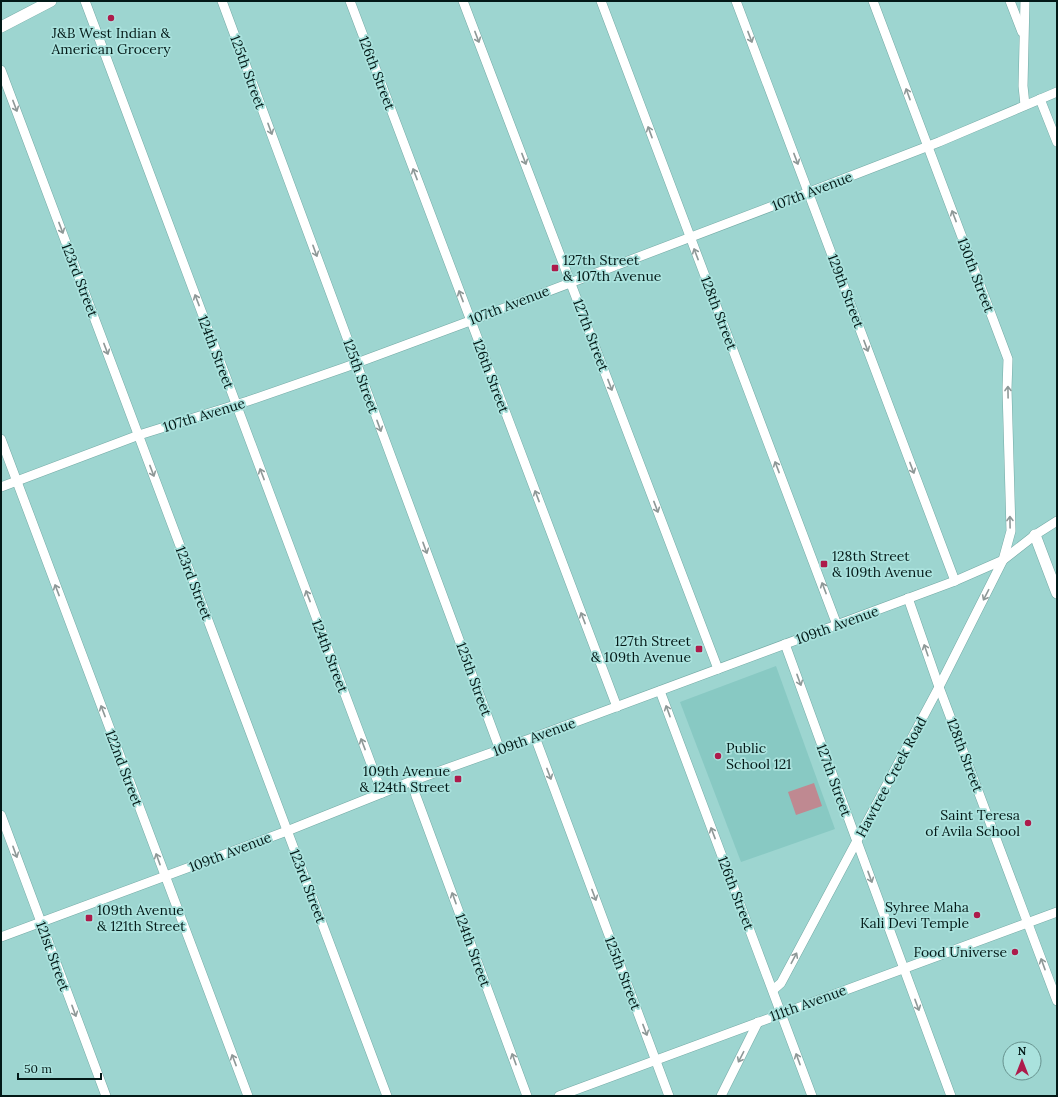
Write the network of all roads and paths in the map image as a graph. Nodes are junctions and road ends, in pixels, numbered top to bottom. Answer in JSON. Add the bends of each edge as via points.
{"nodes":[{"id":1,"x":51,"y":1,"type":"edge"},
{"id":2,"x":85,"y":1,"type":"edge"},
{"id":3,"x":222,"y":1,"type":"edge"},
{"id":4,"x":350,"y":1,"type":"edge"},
{"id":5,"x":463,"y":1,"type":"edge"},
{"id":6,"x":601,"y":1,"type":"edge"},
{"id":7,"x":736,"y":1,"type":"edge"},
{"id":8,"x":873,"y":1,"type":"edge"},
{"id":9,"x":1010,"y":1,"type":"edge"},
{"id":10,"x":1025,"y":1,"type":"edge"},
{"id":11,"x":1,"y":26,"type":"edge"},
{"id":12,"x":1024,"y":37,"type":"junction"},
{"id":13,"x":1,"y":70,"type":"edge"},
{"id":14,"x":1057,"y":92,"type":"edge"},
{"id":15,"x":1040,"y":99,"type":"junction"},
{"id":16,"x":1026,"y":105,"type":"junction"},
{"id":17,"x":1057,"y":142,"type":"edge"},
{"id":18,"x":927,"y":146,"type":"junction"},
{"id":19,"x":808,"y":192,"type":"junction"},
{"id":20,"x":690,"y":237,"type":"junction"},
{"id":21,"x":571,"y":282,"type":"junction"},
{"id":22,"x":470,"y":321,"type":"junction"},
{"id":23,"x":356,"y":363,"type":"junction"},
{"id":24,"x":236,"y":405,"type":"junction"},
{"id":25,"x":139,"y":435,"type":"junction"},
{"id":26,"x":1,"y":439,"type":"edge"},
{"id":27,"x":16,"y":481,"type":"junction"},
{"id":28,"x":1,"y":486,"type":"edge"},
{"id":29,"x":1057,"y":521,"type":"edge"},
{"id":30,"x":1035,"y":535,"type":"junction"},
{"id":31,"x":1003,"y":560,"type":"junction"},
{"id":32,"x":955,"y":581,"type":"junction"},
{"id":33,"x":1057,"y":593,"type":"edge"},
{"id":34,"x":908,"y":598,"type":"junction"},
{"id":35,"x":837,"y":625,"type":"junction"},
{"id":36,"x":785,"y":644,"type":"junction"},
{"id":37,"x":718,"y":669,"type":"junction"},
{"id":38,"x":939,"y":687,"type":"junction"},
{"id":39,"x":660,"y":691,"type":"junction"},
{"id":40,"x":617,"y":707,"type":"junction"},
{"id":41,"x":535,"y":737,"type":"junction"},
{"id":42,"x":500,"y":750,"type":"junction"},
{"id":43,"x":412,"y":781,"type":"junction"},
{"id":44,"x":382,"y":793,"type":"junction"},
{"id":45,"x":1,"y":815,"type":"edge"},
{"id":46,"x":287,"y":830,"type":"junction"},
{"id":47,"x":856,"y":841,"type":"junction"},
{"id":48,"x":164,"y":876,"type":"junction"},
{"id":49,"x":1057,"y":912,"type":"edge"},
{"id":50,"x":41,"y":922,"type":"junction"},
{"id":51,"x":1028,"y":922,"type":"junction"},
{"id":52,"x":1,"y":937,"type":"edge"},
{"id":53,"x":904,"y":968,"type":"junction"},
{"id":54,"x":773,"y":990,"type":"junction"},
{"id":55,"x":1057,"y":1001,"type":"edge"},
{"id":56,"x":781,"y":1013,"type":"junction"},
{"id":57,"x":758,"y":1022,"type":"junction"},
{"id":58,"x":656,"y":1060,"type":"junction"},
{"id":59,"x":106,"y":1096,"type":"edge"},
{"id":60,"x":248,"y":1096,"type":"edge"},
{"id":61,"x":387,"y":1096,"type":"edge"},
{"id":62,"x":527,"y":1096,"type":"edge"},
{"id":63,"x":559,"y":1096,"type":"edge"},
{"id":64,"x":669,"y":1096,"type":"edge"},
{"id":65,"x":721,"y":1096,"type":"edge"},
{"id":66,"x":812,"y":1096,"type":"edge"},
{"id":67,"x":952,"y":1096,"type":"edge"}],
"edges":[{"from":1,"to":11,"type":"street"},
{"from":24,"to":2,"type":"street","name":"124th Street","one_way":true},
{"from":3,"to":23,"type":"street","name":"125th Street","one_way":true},
{"from":22,"to":4,"type":"street","name":"126th Street","one_way":true},
{"from":5,"to":21,"type":"street","name":"127th Street","one_way":true},
{"from":20,"to":6,"type":"street","name":"128th Street","one_way":true},
{"from":7,"to":19,"type":"street","name":"129th Street","one_way":true},
{"from":18,"to":8,"type":"street","name":"130th Street","one_way":true},
{"from":9,"to":12,"type":"street"},
{"from":10,"to":12,"type":"street"},
{"from":12,"to":16,"type":"street","via":[[1022,86]]},
{"from":13,"to":25,"type":"street","name":"123rd Street","one_way":true},
{"from":14,"to":15,"type":"street","name":"107th Avenue"},
{"from":15,"to":16,"type":"street","name":"107th Avenue"},
{"from":15,"to":17,"type":"street"},
{"from":16,"to":18,"type":"street","name":"107th Avenue"},
{"from":18,"to":19,"type":"street","name":"107th Avenue"},
{"from":31,"to":18,"type":"street","name":"130th Street","one_way":true,"via":[[1011,531],[1008,359]]},
{"from":19,"to":20,"type":"street","name":"107th Avenue"},
{"from":19,"to":32,"type":"street","name":"129th Street","one_way":true},
{"from":20,"to":21,"type":"street","name":"107th Avenue"},
{"from":35,"to":20,"type":"street","name":"128th Street","one_way":true},
{"from":21,"to":22,"type":"street","name":"107th Avenue"},
{"from":21,"to":37,"type":"street","name":"127th Street","one_way":true},
{"from":22,"to":23,"type":"street","name":"107th Avenue"},
{"from":40,"to":22,"type":"street","name":"126th Street","one_way":true},
{"from":23,"to":24,"type":"street","name":"107th Avenue"},
{"from":23,"to":42,"type":"street","name":"125th Street","one_way":true},
{"from":24,"to":25,"type":"street","name":"107th Avenue"},
{"from":44,"to":24,"type":"street","name":"124th Street","one_way":true},
{"from":25,"to":27,"type":"street","name":"107th Avenue"},
{"from":25,"to":46,"type":"street","name":"123rd Street","one_way":true},
{"from":26,"to":27,"type":"street","name":"122nd Street"},
{"from":27,"to":28,"type":"street","name":"107th Avenue"},
{"from":48,"to":27,"type":"street","name":"122nd Street","one_way":true},
{"from":29,"to":30,"type":"street","name":"109th Avenue"},
{"from":30,"to":31,"type":"street","name":"109th Avenue"},
{"from":30,"to":33,"type":"street"},
{"from":31,"to":32,"type":"street","name":"109th Avenue"},
{"from":31,"to":38,"type":"street","name":"Hawtree Creek Road","one_way":true},
{"from":32,"to":34,"type":"street","name":"109th Avenue"},
{"from":34,"to":35,"type":"street","name":"109th Avenue"},
{"from":38,"to":34,"type":"street","name":"128th Street","one_way":true},
{"from":35,"to":36,"type":"street","name":"109th Avenue"},
{"from":36,"to":37,"type":"street","name":"109th Avenue"},
{"from":36,"to":47,"type":"street","name":"127th Street","one_way":true},
{"from":37,"to":39,"type":"street","name":"109th Avenue"},
{"from":38,"to":47,"type":"street","name":"Hawtree Creek Road"},
{"from":38,"to":51,"type":"street","name":"128th Street"},
{"from":39,"to":40,"type":"street","name":"109th Avenue"},
{"from":54,"to":39,"type":"street","name":"126th Street","one_way":true},
{"from":40,"to":41,"type":"street","name":"109th Avenue"},
{"from":41,"to":42,"type":"street","name":"109th Avenue"},
{"from":41,"to":58,"type":"street","name":"125th Street","one_way":true},
{"from":42,"to":43,"type":"street","name":"109th Avenue"},
{"from":43,"to":44,"type":"street","name":"109th Avenue"},
{"from":62,"to":43,"type":"street","name":"124th Street","one_way":true},
{"from":44,"to":46,"type":"street","name":"109th Avenue"},
{"from":45,"to":50,"type":"street","name":"121st Street","one_way":true},
{"from":46,"to":48,"type":"street","name":"109th Avenue"},
{"from":46,"to":61,"type":"street","name":"123rd Street"},
{"from":47,"to":53,"type":"street","name":"127th Street","one_way":true},
{"from":54,"to":47,"type":"street","name":"Hawtree Creek Road","one_way":true,"via":[[781,983]]},
{"from":48,"to":50,"type":"street","name":"109th Avenue"},
{"from":60,"to":48,"type":"street","name":"122nd Street","one_way":true},
{"from":49,"to":51,"type":"street","name":"111th Avenue"},
{"from":50,"to":52,"type":"street","name":"109th Avenue"},
{"from":50,"to":59,"type":"street","name":"121st Street","one_way":true},
{"from":51,"to":53,"type":"street","name":"111th Avenue"},
{"from":55,"to":51,"type":"street","name":"128th Street","one_way":true},
{"from":53,"to":56,"type":"street","name":"111th Avenue"},
{"from":53,"to":67,"type":"street","name":"127th Street","one_way":true},
{"from":54,"to":56,"type":"street","name":"126th Street"},
{"from":56,"to":57,"type":"street","name":"111th Avenue"},
{"from":66,"to":56,"type":"street","name":"126th Street","one_way":true},
{"from":57,"to":58,"type":"street","name":"111th Avenue"},
{"from":57,"to":65,"type":"street","one_way":true},
{"from":58,"to":63,"type":"street","name":"111th Avenue"},
{"from":58,"to":64,"type":"street","name":"125th Street"}]}
